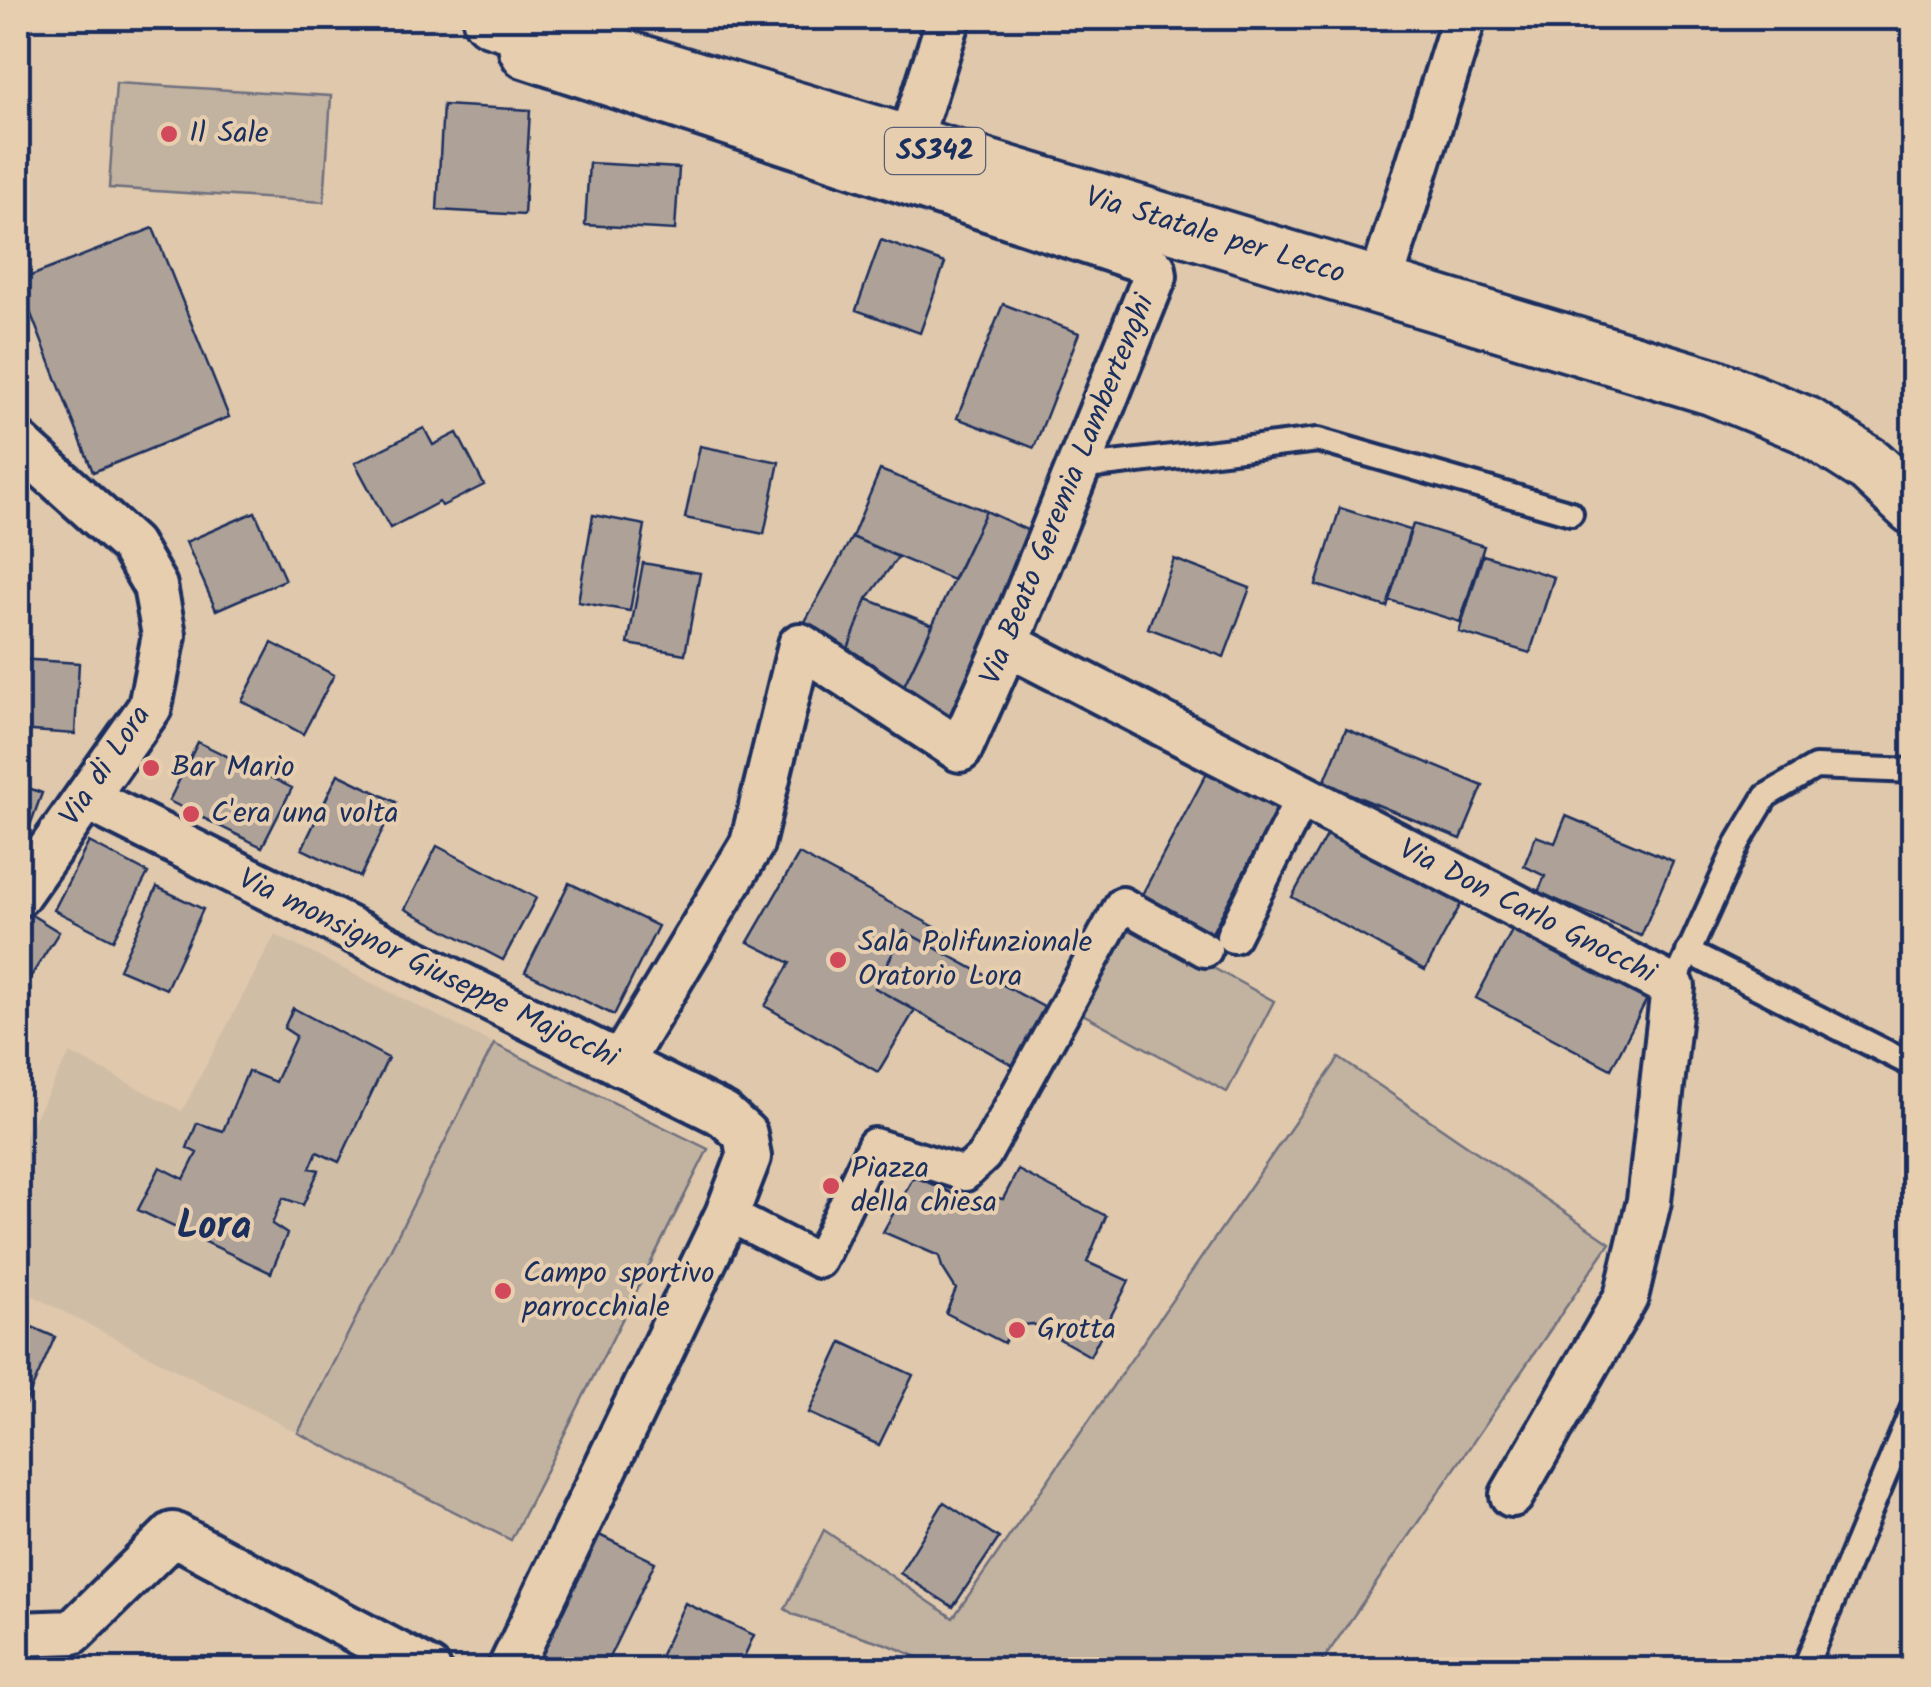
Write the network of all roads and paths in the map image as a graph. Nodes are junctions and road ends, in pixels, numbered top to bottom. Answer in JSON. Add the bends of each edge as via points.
{"nodes":[{"id":1,"x":948,"y":18,"type":"edge"},
{"id":2,"x":1464,"y":18,"type":"edge"},
{"id":3,"x":505,"y":22,"type":"edge"},
{"id":4,"x":910,"y":144,"type":"junction"},
{"id":5,"x":1380,"y":286,"type":"junction"},
{"id":6,"x":18,"y":443,"type":"edge"},
{"id":7,"x":1078,"y":468,"type":"junction"},
{"id":8,"x":1914,"y":507,"type":"edge"},
{"id":9,"x":1571,"y":513,"type":"dead end"},
{"id":10,"x":1007,"y":644,"type":"junction"},
{"id":11,"x":1914,"y":771,"type":"edge"},
{"id":12,"x":1303,"y":796,"type":"junction"},
{"id":13,"x":86,"y":798,"type":"junction"},
{"id":14,"x":18,"y":895,"type":"edge"},
{"id":15,"x":1680,"y":970,"type":"junction"},
{"id":16,"x":620,"y":1064,"type":"junction"},
{"id":17,"x":1914,"y":1066,"type":"edge"},
{"id":18,"x":727,"y":1214,"type":"junction"},
{"id":19,"x":1914,"y":1405,"type":"edge"},
{"id":20,"x":1512,"y":1495,"type":"dead end"},
{"id":21,"x":18,"y":1634,"type":"edge"},
{"id":22,"x":429,"y":1670,"type":"edge"},
{"id":23,"x":509,"y":1670,"type":"edge"},
{"id":24,"x":1804,"y":1670,"type":"edge"}],
"edges":[{"from":1,"to":4,"type":"street"},
{"from":2,"to":5,"type":"street"},
{"from":3,"to":4,"type":"main road","name":"Via Statale per Lecco","number":"SS342"},
{"from":3,"to":7,"type":"street","name":"Via Beato Geremia Lambertenghi","via":[[524,56],[1150,265],[1153,282]]},
{"from":4,"to":5,"type":"main road","name":"Via Statale per Lecco","number":"SS342"},
{"from":5,"to":8,"type":"main road","name":"Via Statale per Lecco","number":"SS342","via":[[1714,386],[1806,425],[1870,466]]},
{"from":6,"to":13,"type":"street","name":"Via di Lora","via":[[131,544],[155,586],[164,635],[150,708]]},
{"from":7,"to":9,"type":"lane","via":[[1318,440]]},
{"from":7,"to":10,"type":"street","name":"Via Beato Geremia Lambertenghi"},
{"from":10,"to":12,"type":"street","name":"Via Don Carlo Gnocchi"},
{"from":10,"to":16,"type":"street","name":"Via Beato Geremia Lambertenghi","via":[[960,750],[800,645],[752,844]]},
{"from":11,"to":15,"type":"lane","via":[[1815,767],[1766,796],[1738,841]]},
{"from":12,"to":15,"type":"street","name":"Via Don Carlo Gnocchi"},
{"from":12,"to":18,"type":"street","via":[[1219,943],[1122,904],[984,1156],[965,1174],[874,1145],[819,1260]]},
{"from":13,"to":14,"type":"street","name":"Via di Lora"},
{"from":13,"to":16,"type":"street","name":"Via monsignor Giuseppe Majocchi"},
{"from":15,"to":17,"type":"lane"},
{"from":15,"to":20,"type":"street","name":"Via Don Carlo Gnocchi","via":[[1649,1201],[1626,1297]]},
{"from":16,"to":18,"type":"street","name":"Via monsignor Giuseppe Majocchi","via":[[724,1115],[745,1134],[749,1157]]},
{"from":18,"to":23,"type":"street"},
{"from":19,"to":24,"type":"lane"},
{"from":21,"to":22,"type":"street","via":[[73,1632],[174,1534]]}]}
